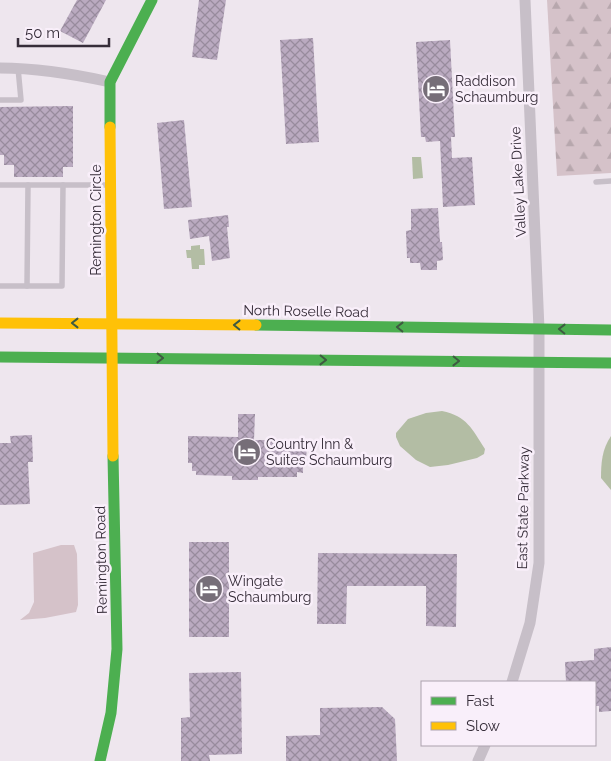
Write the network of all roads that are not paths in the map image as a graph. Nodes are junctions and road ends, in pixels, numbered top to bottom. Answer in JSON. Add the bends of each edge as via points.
{"nodes":[{"id":1,"x":152,"y":0,"type":"edge"},
{"id":2,"x":525,"y":0,"type":"edge"},
{"id":3,"x":0,"y":68,"type":"edge"},
{"id":4,"x":18,"y":68,"type":"junction"},
{"id":5,"x":110,"y":82,"type":"junction"},
{"id":6,"x":0,"y":100,"type":"edge"},
{"id":7,"x":611,"y":181,"type":"edge"},
{"id":8,"x":596,"y":182,"type":"dead end"},
{"id":9,"x":0,"y":185,"type":"edge"},
{"id":10,"x":28,"y":185,"type":"junction"},
{"id":11,"x":63,"y":185,"type":"junction"},
{"id":12,"x":111,"y":185,"type":"junction"},
{"id":13,"x":0,"y":286,"type":"edge"},
{"id":14,"x":27,"y":286,"type":"junction"},
{"id":15,"x":0,"y":323,"type":"edge"},
{"id":16,"x":112,"y":323,"type":"junction"},
{"id":17,"x":540,"y":329,"type":"junction"},
{"id":18,"x":611,"y":330,"type":"edge"},
{"id":19,"x":0,"y":357,"type":"edge"},
{"id":20,"x":111,"y":358,"type":"junction"},
{"id":21,"x":540,"y":362,"type":"junction"},
{"id":22,"x":611,"y":363,"type":"edge"},
{"id":23,"x":512,"y":681,"type":"edge"},
{"id":24,"x":485,"y":746,"type":"edge"},
{"id":25,"x":100,"y":761,"type":"edge"},
{"id":26,"x":478,"y":761,"type":"edge"}],
"edges":[{"from":1,"to":5,"type":"main road","name":"Remington Circle"},
{"from":2,"to":17,"type":"street","name":"Valley Lake Drive"},
{"from":3,"to":4,"type":"street"},
{"from":4,"to":5,"type":"street","via":[[68,73]]},
{"from":4,"to":6,"type":"lane","via":[[21,100]]},
{"from":5,"to":12,"type":"main road","name":"Remington Circle"},
{"from":7,"to":8,"type":"lane"},
{"from":9,"to":10,"type":"lane"},
{"from":10,"to":11,"type":"lane"},
{"from":10,"to":14,"type":"lane"},
{"from":11,"to":12,"type":"lane"},
{"from":11,"to":14,"type":"lane","via":[[62,286]]},
{"from":12,"to":16,"type":"main road","name":"Remington Circle"},
{"from":13,"to":14,"type":"lane"},
{"from":16,"to":15,"type":"main road","name":"North Roselle Road","one_way":true},
{"from":17,"to":16,"type":"main road","name":"North Roselle Road","one_way":true},
{"from":16,"to":20,"type":"main road","name":"Remington Circle"},
{"from":18,"to":17,"type":"main road","name":"North Roselle Road","one_way":true},
{"from":17,"to":21,"type":"street","name":"Valley Lake Drive"},
{"from":19,"to":20,"type":"main road"},
{"from":20,"to":21,"type":"main road","one_way":true},
{"from":20,"to":25,"type":"main road","name":"Remington Road","via":[[117,649],[111,713]]},
{"from":21,"to":22,"type":"main road"},
{"from":21,"to":23,"type":"street","name":"East State Parkway","via":[[540,563],[530,623]]},
{"from":24,"to":26,"type":"street"}]}
